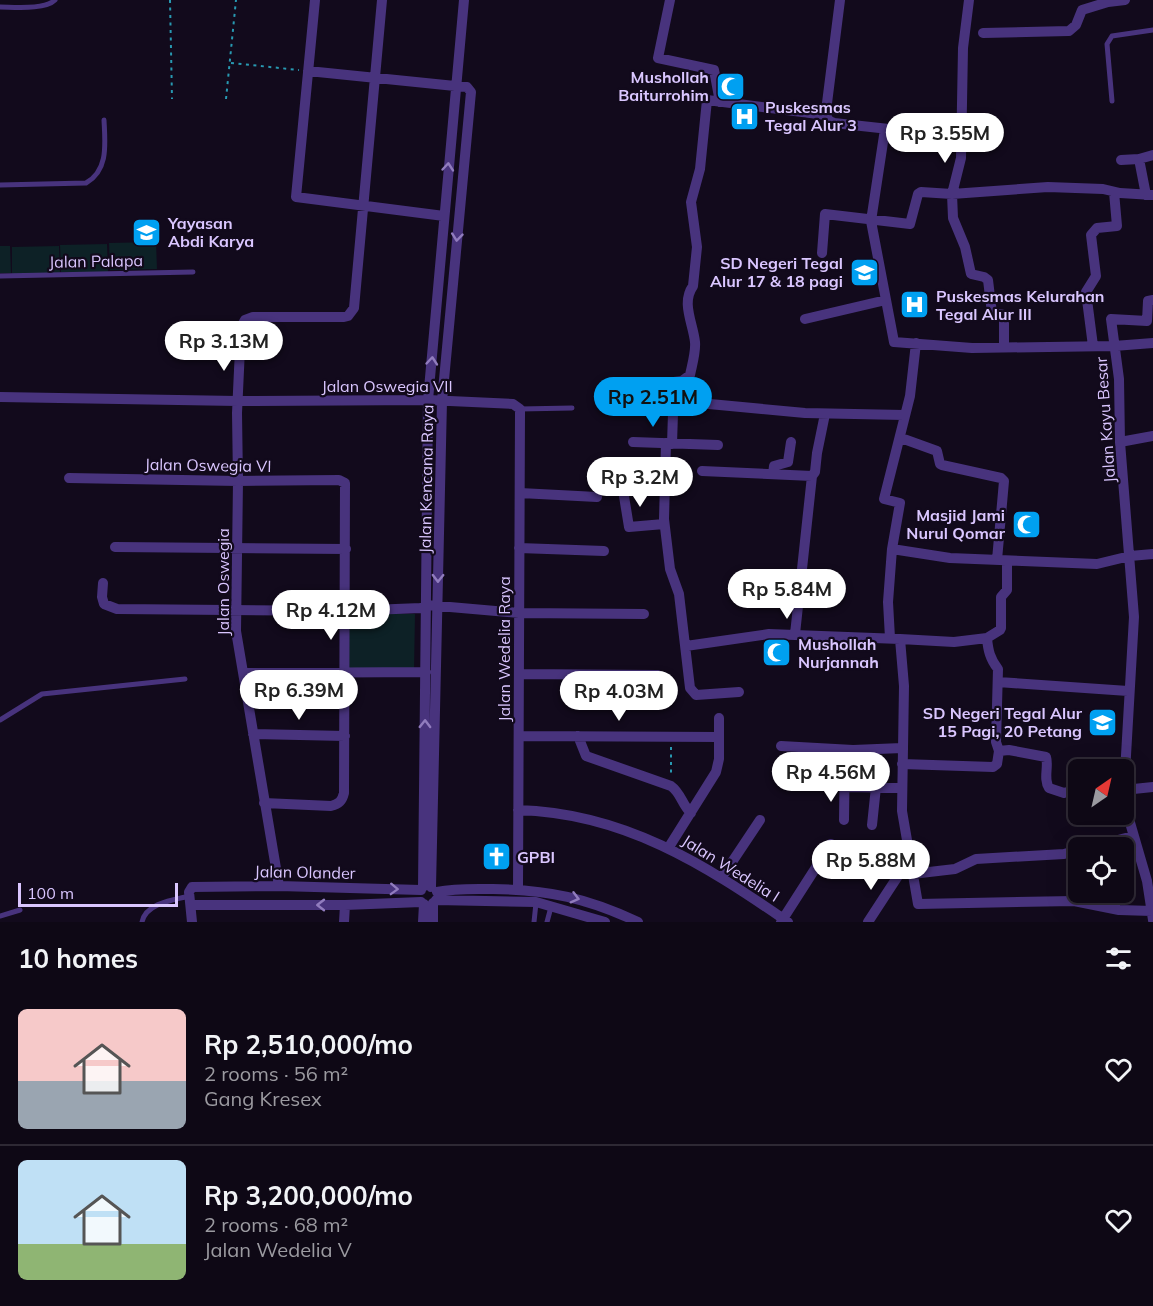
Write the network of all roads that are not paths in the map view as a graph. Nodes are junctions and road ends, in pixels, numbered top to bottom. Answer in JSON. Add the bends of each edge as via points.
{"nodes":[{"id":1,"x":55,"y":0,"type":"edge"},
{"id":2,"x":315,"y":0,"type":"edge"},
{"id":3,"x":382,"y":0,"type":"edge"},
{"id":4,"x":464,"y":0,"type":"edge"},
{"id":5,"x":670,"y":0,"type":"edge"},
{"id":6,"x":840,"y":0,"type":"edge"},
{"id":7,"x":969,"y":0,"type":"edge"},
{"id":8,"x":1125,"y":0,"type":"edge"},
{"id":9,"x":0,"y":7,"type":"edge"},
{"id":10,"x":1153,"y":30,"type":"edge"},
{"id":11,"x":983,"y":33,"type":"dead end"},
{"id":12,"x":308,"y":71,"type":"junction"},
{"id":13,"x":374,"y":78,"type":"junction"},
{"id":14,"x":455,"y":86,"type":"junction"},
{"id":15,"x":1112,"y":101,"type":"dead end"},
{"id":16,"x":720,"y":102,"type":"junction"},
{"id":17,"x":826,"y":111,"type":"dead end"},
{"id":18,"x":104,"y":120,"type":"dead end"},
{"id":19,"x":885,"y":129,"type":"junction"},
{"id":20,"x":962,"y":137,"type":"junction"},
{"id":21,"x":1153,"y":155,"type":"edge"},
{"id":22,"x":1139,"y":159,"type":"junction"},
{"id":23,"x":1121,"y":160,"type":"dead end"},
{"id":24,"x":0,"y":185,"type":"edge"},
{"id":25,"x":1114,"y":192,"type":"junction"},
{"id":26,"x":952,"y":194,"type":"junction"},
{"id":27,"x":1149,"y":195,"type":"edge"},
{"id":28,"x":362,"y":207,"type":"junction"},
{"id":29,"x":444,"y":216,"type":"junction"},
{"id":30,"x":871,"y":221,"type":"junction"},
{"id":31,"x":822,"y":253,"type":"dead end"},
{"id":32,"x":193,"y":272,"type":"dead end"},
{"id":33,"x":0,"y":276,"type":"edge"},
{"id":34,"x":886,"y":300,"type":"junction"},
{"id":35,"x":1153,"y":300,"type":"edge"},
{"id":36,"x":805,"y":319,"type":"dead end"},
{"id":37,"x":1153,"y":343,"type":"edge"},
{"id":38,"x":916,"y":344,"type":"junction"},
{"id":39,"x":1093,"y":346,"type":"junction"},
{"id":40,"x":1114,"y":346,"type":"junction"},
{"id":41,"x":1004,"y":347,"type":"junction"},
{"id":42,"x":603,"y":394,"type":"dead end"},
{"id":43,"x":0,"y":397,"type":"edge"},
{"id":44,"x":428,"y":400,"type":"junction"},
{"id":45,"x":237,"y":401,"type":"junction"},
{"id":46,"x":442,"y":401,"type":"junction"},
{"id":47,"x":674,"y":401,"type":"junction"},
{"id":48,"x":572,"y":408,"type":"dead end"},
{"id":49,"x":520,"y":409,"type":"junction"},
{"id":50,"x":825,"y":414,"type":"junction"},
{"id":51,"x":904,"y":415,"type":"junction"},
{"id":52,"x":1153,"y":436,"type":"edge"},
{"id":53,"x":901,"y":438,"type":"junction"},
{"id":54,"x":633,"y":442,"type":"dead end"},
{"id":55,"x":791,"y":442,"type":"dead end"},
{"id":56,"x":1120,"y":442,"type":"junction"},
{"id":57,"x":669,"y":443,"type":"junction"},
{"id":58,"x":718,"y":446,"type":"dead end"},
{"id":59,"x":702,"y":471,"type":"dead end"},
{"id":60,"x":773,"y":474,"type":"junction"},
{"id":61,"x":812,"y":476,"type":"junction"},
{"id":62,"x":69,"y":478,"type":"dead end"},
{"id":63,"x":238,"y":481,"type":"junction"},
{"id":64,"x":622,"y":484,"type":"dead end"},
{"id":65,"x":520,"y":493,"type":"junction"},
{"id":66,"x":597,"y":497,"type":"dead end"},
{"id":67,"x":664,"y":524,"type":"junction"},
{"id":68,"x":115,"y":547,"type":"dead end"},
{"id":69,"x":519,"y":548,"type":"junction"},
{"id":70,"x":237,"y":549,"type":"junction"},
{"id":71,"x":346,"y":549,"type":"junction"},
{"id":72,"x":892,"y":549,"type":"junction"},
{"id":73,"x":604,"y":551,"type":"dead end"},
{"id":74,"x":1153,"y":554,"type":"edge"},
{"id":75,"x":1130,"y":556,"type":"junction"},
{"id":76,"x":1002,"y":560,"type":"junction"},
{"id":77,"x":103,"y":583,"type":"dead end"},
{"id":78,"x":432,"y":608,"type":"junction"},
{"id":79,"x":236,"y":610,"type":"junction"},
{"id":80,"x":345,"y":611,"type":"junction"},
{"id":81,"x":519,"y":613,"type":"junction"},
{"id":82,"x":644,"y":614,"type":"dead end"},
{"id":83,"x":795,"y":634,"type":"junction"},
{"id":84,"x":987,"y":638,"type":"junction"},
{"id":85,"x":895,"y":639,"type":"junction"},
{"id":86,"x":686,"y":646,"type":"junction"},
{"id":87,"x":345,"y":672,"type":"junction"},
{"id":88,"x":426,"y":672,"type":"junction"},
{"id":89,"x":244,"y":673,"type":"junction"},
{"id":90,"x":519,"y":674,"type":"junction"},
{"id":91,"x":658,"y":675,"type":"dead end"},
{"id":92,"x":185,"y":679,"type":"dead end"},
{"id":93,"x":998,"y":681,"type":"junction"},
{"id":94,"x":1128,"y":691,"type":"junction"},
{"id":95,"x":739,"y":692,"type":"dead end"},
{"id":96,"x":718,"y":718,"type":"dead end"},
{"id":97,"x":0,"y":720,"type":"edge"},
{"id":98,"x":253,"y":734,"type":"junction"},
{"id":99,"x":345,"y":736,"type":"junction"},
{"id":100,"x":519,"y":736,"type":"junction"},
{"id":101,"x":579,"y":736,"type":"junction"},
{"id":102,"x":718,"y":737,"type":"junction"},
{"id":103,"x":781,"y":746,"type":"dead end"},
{"id":104,"x":902,"y":748,"type":"junction"},
{"id":105,"x":845,"y":750,"type":"junction"},
{"id":106,"x":999,"y":751,"type":"junction"},
{"id":107,"x":1125,"y":759,"type":"edge"},
{"id":108,"x":902,"y":764,"type":"junction"},
{"id":109,"x":846,"y":787,"type":"junction"},
{"id":110,"x":876,"y":787,"type":"junction"},
{"id":111,"x":1153,"y":787,"type":"edge"},
{"id":112,"x":902,"y":788,"type":"junction"},
{"id":113,"x":1134,"y":789,"type":"edge"},
{"id":114,"x":1068,"y":792,"type":"edge"},
{"id":115,"x":264,"y":803,"type":"junction"},
{"id":116,"x":518,"y":810,"type":"junction"},
{"id":117,"x":691,"y":813,"type":"junction"},
{"id":118,"x":760,"y":820,"type":"dead end"},
{"id":119,"x":844,"y":820,"type":"dead end"},
{"id":120,"x":872,"y":825,"type":"dead end"},
{"id":121,"x":1130,"y":825,"type":"edge"},
{"id":122,"x":1133,"y":836,"type":"junction"},
{"id":123,"x":1129,"y":837,"type":"edge"},
{"id":124,"x":831,"y":844,"type":"dead end"},
{"id":125,"x":669,"y":848,"type":"junction"},
{"id":126,"x":1068,"y":853,"type":"edge"},
{"id":127,"x":911,"y":869,"type":"junction"},
{"id":128,"x":898,"y":876,"type":"dead end"},
{"id":129,"x":722,"y":877,"type":"junction"},
{"id":130,"x":279,"y":886,"type":"junction"},
{"id":131,"x":518,"y":890,"type":"junction"},
{"id":132,"x":428,"y":896,"type":"junction"},
{"id":133,"x":190,"y":897,"type":"junction"},
{"id":134,"x":536,"y":902,"type":"junction"},
{"id":135,"x":345,"y":905,"type":"junction"},
{"id":136,"x":551,"y":905,"type":"junction"},
{"id":137,"x":20,"y":910,"type":"dead end"},
{"id":138,"x":1152,"y":915,"type":"edge"},
{"id":139,"x":0,"y":916,"type":"edge"},
{"id":140,"x":784,"y":921,"type":"edge"},
{"id":141,"x":142,"y":922,"type":"edge"},
{"id":142,"x":192,"y":922,"type":"edge"},
{"id":143,"x":345,"y":922,"type":"edge"},
{"id":144,"x":423,"y":922,"type":"edge"},
{"id":145,"x":433,"y":922,"type":"edge"},
{"id":146,"x":534,"y":922,"type":"edge"},
{"id":147,"x":548,"y":922,"type":"edge"},
{"id":148,"x":605,"y":922,"type":"edge"},
{"id":149,"x":638,"y":922,"type":"edge"},
{"id":150,"x":868,"y":922,"type":"edge"}],
"edges":[{"from":1,"to":9,"type":"lane","via":[[31,7]]},
{"from":2,"to":12,"type":"street"},
{"from":3,"to":13,"type":"street","name":"Jalan Oswegia"},
{"from":4,"to":14,"type":"street","name":"Jalan Kencana Raya"},
{"from":5,"to":16,"type":"street","via":[[658,58],[714,70]]},
{"from":6,"to":17,"type":"street"},
{"from":7,"to":20,"type":"street","via":[[963,48]]},
{"from":8,"to":11,"type":"street","via":[[1082,10],[1069,31]]},
{"from":10,"to":15,"type":"lane","via":[[1108,39]]},
{"from":12,"to":13,"type":"street"},
{"from":12,"to":28,"type":"street","via":[[296,197]]},
{"from":13,"to":14,"type":"street"},
{"from":13,"to":28,"type":"street","name":"Jalan Oswegia"},
{"from":29,"to":14,"type":"street","name":"Jalan Kencana Raya","one_way":true},
{"from":14,"to":46,"type":"street","name":"Jalan Kencana Raya","one_way":true,"via":[[470,89],[471,95]]},
{"from":16,"to":19,"type":"street","via":[[826,115],[834,123]]},
{"from":16,"to":47,"type":"street","via":[[706,100],[700,169],[691,202],[697,247],[687,305],[695,341],[690,375],[674,382]]},
{"from":18,"to":24,"type":"lane","via":[[105,151],[99,172],[86,183]]},
{"from":19,"to":20,"type":"street"},
{"from":19,"to":30,"type":"street"},
{"from":20,"to":26,"type":"street"},
{"from":21,"to":22,"type":"street"},
{"from":22,"to":23,"type":"street"},
{"from":22,"to":27,"type":"street"},
{"from":25,"to":26,"type":"street","via":[[1048,187]]},
{"from":25,"to":27,"type":"street"},
{"from":25,"to":39,"type":"street","via":[[1117,226],[1097,228],[1091,235],[1096,276],[1086,292]]},
{"from":26,"to":30,"type":"street","via":[[919,193],[910,224]]},
{"from":26,"to":41,"type":"street","via":[[953,218],[971,274],[988,280],[992,312],[1005,315]]},
{"from":28,"to":29,"type":"street"},
{"from":28,"to":45,"type":"street","name":"Jalan Oswegia","via":[[354,308],[344,317],[245,320],[241,327]]},
{"from":44,"to":29,"type":"street","name":"Jalan Kencana Raya","one_way":true},
{"from":30,"to":31,"type":"street","via":[[825,214]]},
{"from":30,"to":34,"type":"street"},
{"from":32,"to":33,"type":"lane","name":"Jalan Palapa"},
{"from":34,"to":36,"type":"street"},
{"from":34,"to":38,"type":"street","name":"Jalan Kayu Besar","via":[[894,342]]},
{"from":35,"to":40,"type":"street","via":[[1148,301],[1147,321],[1111,319]]},
{"from":37,"to":40,"type":"street"},
{"from":38,"to":41,"type":"street","name":"Jalan Kayu Besar"},
{"from":38,"to":51,"type":"street"},
{"from":39,"to":40,"type":"street","name":"Jalan Kayu Besar"},
{"from":39,"to":41,"type":"street","name":"Jalan Kayu Besar"},
{"from":40,"to":56,"type":"street","name":"Jalan Kayu Besar"},
{"from":42,"to":47,"type":"street"},
{"from":43,"to":45,"type":"street","name":"Jalan Oswegia VII"},
{"from":44,"to":45,"type":"street","name":"Jalan Oswegia VII"},
{"from":44,"to":46,"type":"street","name":"Jalan Oswegia VII"},
{"from":44,"to":78,"type":"street","name":"Jalan Kencana Raya"},
{"from":45,"to":63,"type":"street","name":"Jalan Oswegia"},
{"from":46,"to":49,"type":"street","name":"Jalan Oswegia VII","via":[[513,404]]},
{"from":46,"to":78,"type":"street","name":"Jalan Kencana Raya","one_way":true},
{"from":47,"to":50,"type":"street"},
{"from":47,"to":57,"type":"street"},
{"from":48,"to":49,"type":"lane"},
{"from":49,"to":65,"type":"street","name":"Jalan Wedelia Raya"},
{"from":50,"to":51,"type":"street"},
{"from":50,"to":61,"type":"street"},
{"from":51,"to":53,"type":"street"},
{"from":52,"to":56,"type":"street"},
{"from":53,"to":72,"type":"street","via":[[884,499],[900,503]]},
{"from":53,"to":76,"type":"street","via":[[937,451],[942,465],[1004,481]]},
{"from":54,"to":57,"type":"street"},
{"from":55,"to":60,"type":"street","via":[[788,462],[774,466]]},
{"from":56,"to":75,"type":"street","name":"Jalan Kayu Besar"},
{"from":57,"to":58,"type":"street"},
{"from":57,"to":67,"type":"street"},
{"from":59,"to":60,"type":"street"},
{"from":60,"to":61,"type":"street"},
{"from":61,"to":83,"type":"street"},
{"from":62,"to":63,"type":"street","name":"Jalan Oswegia VI"},
{"from":63,"to":70,"type":"street","name":"Jalan Oswegia"},
{"from":63,"to":71,"type":"street","name":"Jalan Oswegia VI","via":[[345,483]]},
{"from":64,"to":67,"type":"street","via":[[629,527]]},
{"from":65,"to":66,"type":"street"},
{"from":65,"to":69,"type":"street","name":"Jalan Wedelia Raya"},
{"from":67,"to":86,"type":"street"},
{"from":68,"to":70,"type":"street"},
{"from":69,"to":73,"type":"street"},
{"from":69,"to":81,"type":"street","name":"Jalan Wedelia Raya"},
{"from":70,"to":71,"type":"street"},
{"from":70,"to":79,"type":"street","name":"Jalan Oswegia"},
{"from":71,"to":80,"type":"street"},
{"from":72,"to":76,"type":"street","via":[[950,558]]},
{"from":72,"to":85,"type":"street","via":[[888,602]]},
{"from":74,"to":75,"type":"street"},
{"from":75,"to":76,"type":"street","via":[[1097,564]]},
{"from":75,"to":94,"type":"street","name":"Jalan Kayu Besar","via":[[1134,616]]},
{"from":76,"to":84,"type":"street","via":[[1007,590],[1001,597],[1001,628]]},
{"from":77,"to":79,"type":"street","via":[[104,604],[117,609]]},
{"from":78,"to":80,"type":"street"},
{"from":78,"to":81,"type":"street"},
{"from":78,"to":88,"type":"street","name":"Jalan Kencana Raya"},
{"from":78,"to":132,"type":"street","name":"Jalan Kencana Raya"},
{"from":79,"to":80,"type":"street"},
{"from":79,"to":89,"type":"street","name":"Jalan Oswegia"},
{"from":80,"to":87,"type":"street"},
{"from":81,"to":82,"type":"street"},
{"from":81,"to":90,"type":"street","name":"Jalan Wedelia Raya"},
{"from":83,"to":85,"type":"street"},
{"from":83,"to":86,"type":"street"},
{"from":84,"to":85,"type":"street","via":[[954,642]]},
{"from":84,"to":93,"type":"street"},
{"from":85,"to":104,"type":"street","via":[[904,686]]},
{"from":86,"to":95,"type":"street","via":[[692,692]]},
{"from":87,"to":88,"type":"street"},
{"from":87,"to":89,"type":"street"},
{"from":87,"to":99,"type":"street"},
{"from":132,"to":88,"type":"street","name":"Jalan Kencana Raya","one_way":true},
{"from":89,"to":98,"type":"street","name":"Jalan Oswegia"},
{"from":90,"to":91,"type":"street"},
{"from":90,"to":100,"type":"street","name":"Jalan Wedelia Raya"},
{"from":92,"to":97,"type":"lane","via":[[42,694]]},
{"from":93,"to":94,"type":"street"},
{"from":93,"to":106,"type":"street"},
{"from":94,"to":107,"type":"street","name":"Jalan Kayu Besar"},
{"from":96,"to":102,"type":"street"},
{"from":98,"to":99,"type":"street"},
{"from":98,"to":115,"type":"street","name":"Jalan Oswegia"},
{"from":99,"to":115,"type":"street","via":[[343,800],[331,806]]},
{"from":100,"to":101,"type":"street"},
{"from":100,"to":116,"type":"street","name":"Jalan Wedelia Raya"},
{"from":101,"to":102,"type":"street"},
{"from":101,"to":117,"type":"street","via":[[583,752],[590,758],[671,786]]},
{"from":102,"to":117,"type":"street","via":[[716,772]]},
{"from":103,"to":105,"type":"street"},
{"from":104,"to":105,"type":"street"},
{"from":104,"to":108,"type":"street"},
{"from":105,"to":109,"type":"street"},
{"from":106,"to":108,"type":"street","via":[[993,767]]},
{"from":106,"to":114,"type":"street","via":[[1044,756],[1049,788]]},
{"from":108,"to":112,"type":"street"},
{"from":109,"to":110,"type":"street"},
{"from":109,"to":119,"type":"street"},
{"from":110,"to":112,"type":"street"},
{"from":110,"to":120,"type":"street"},
{"from":111,"to":113,"type":"street"},
{"from":112,"to":127,"type":"street"},
{"from":115,"to":130,"type":"street","name":"Jalan Oswegia"},
{"from":116,"to":125,"type":"street","name":"Jalan Wedelia I","via":[[584,817]]},
{"from":116,"to":131,"type":"street","name":"Jalan Wedelia Raya"},
{"from":117,"to":125,"type":"street"},
{"from":118,"to":129,"type":"street"},
{"from":121,"to":122,"type":"street"},
{"from":122,"to":123,"type":"street"},
{"from":122,"to":138,"type":"street","via":[[1147,881]]},
{"from":124,"to":140,"type":"street"},
{"from":125,"to":129,"type":"street","name":"Jalan Wedelia I"},
{"from":126,"to":127,"type":"street","via":[[976,859],[955,869]]},
{"from":127,"to":138,"type":"street","via":[[916,902],[920,905],[1074,901]]},
{"from":128,"to":150,"type":"street"},
{"from":129,"to":140,"type":"street","name":"Jalan Wedelia I"},
{"from":130,"to":132,"type":"street","name":"Jalan Olander","one_way":true},
{"from":130,"to":133,"type":"street","name":"Jalan Olander","via":[[194,887]]},
{"from":131,"to":132,"type":"street","name":"Jalan Olander","via":[[465,888]]},
{"from":131,"to":149,"type":"street","name":"Jalan Olander","one_way":true,"via":[[580,899]]},
{"from":132,"to":134,"type":"street","name":"Jalan Olander"},
{"from":132,"to":135,"type":"street","name":"Jalan Olander"},
{"from":132,"to":144,"type":"street","name":"Jalan Kencana Raya"},
{"from":132,"to":145,"type":"street","name":"Jalan Kencana Raya"},
{"from":135,"to":133,"type":"street","name":"Jalan Olander","one_way":true},
{"from":133,"to":141,"type":"lane","via":[[151,907]]},
{"from":133,"to":142,"type":"street"},
{"from":134,"to":136,"type":"street","name":"Jalan Olander"},
{"from":134,"to":146,"type":"lane"},
{"from":135,"to":143,"type":"street"},
{"from":136,"to":147,"type":"lane"},
{"from":136,"to":148,"type":"street","name":"Jalan Olander"},
{"from":137,"to":139,"type":"lane"}]}
